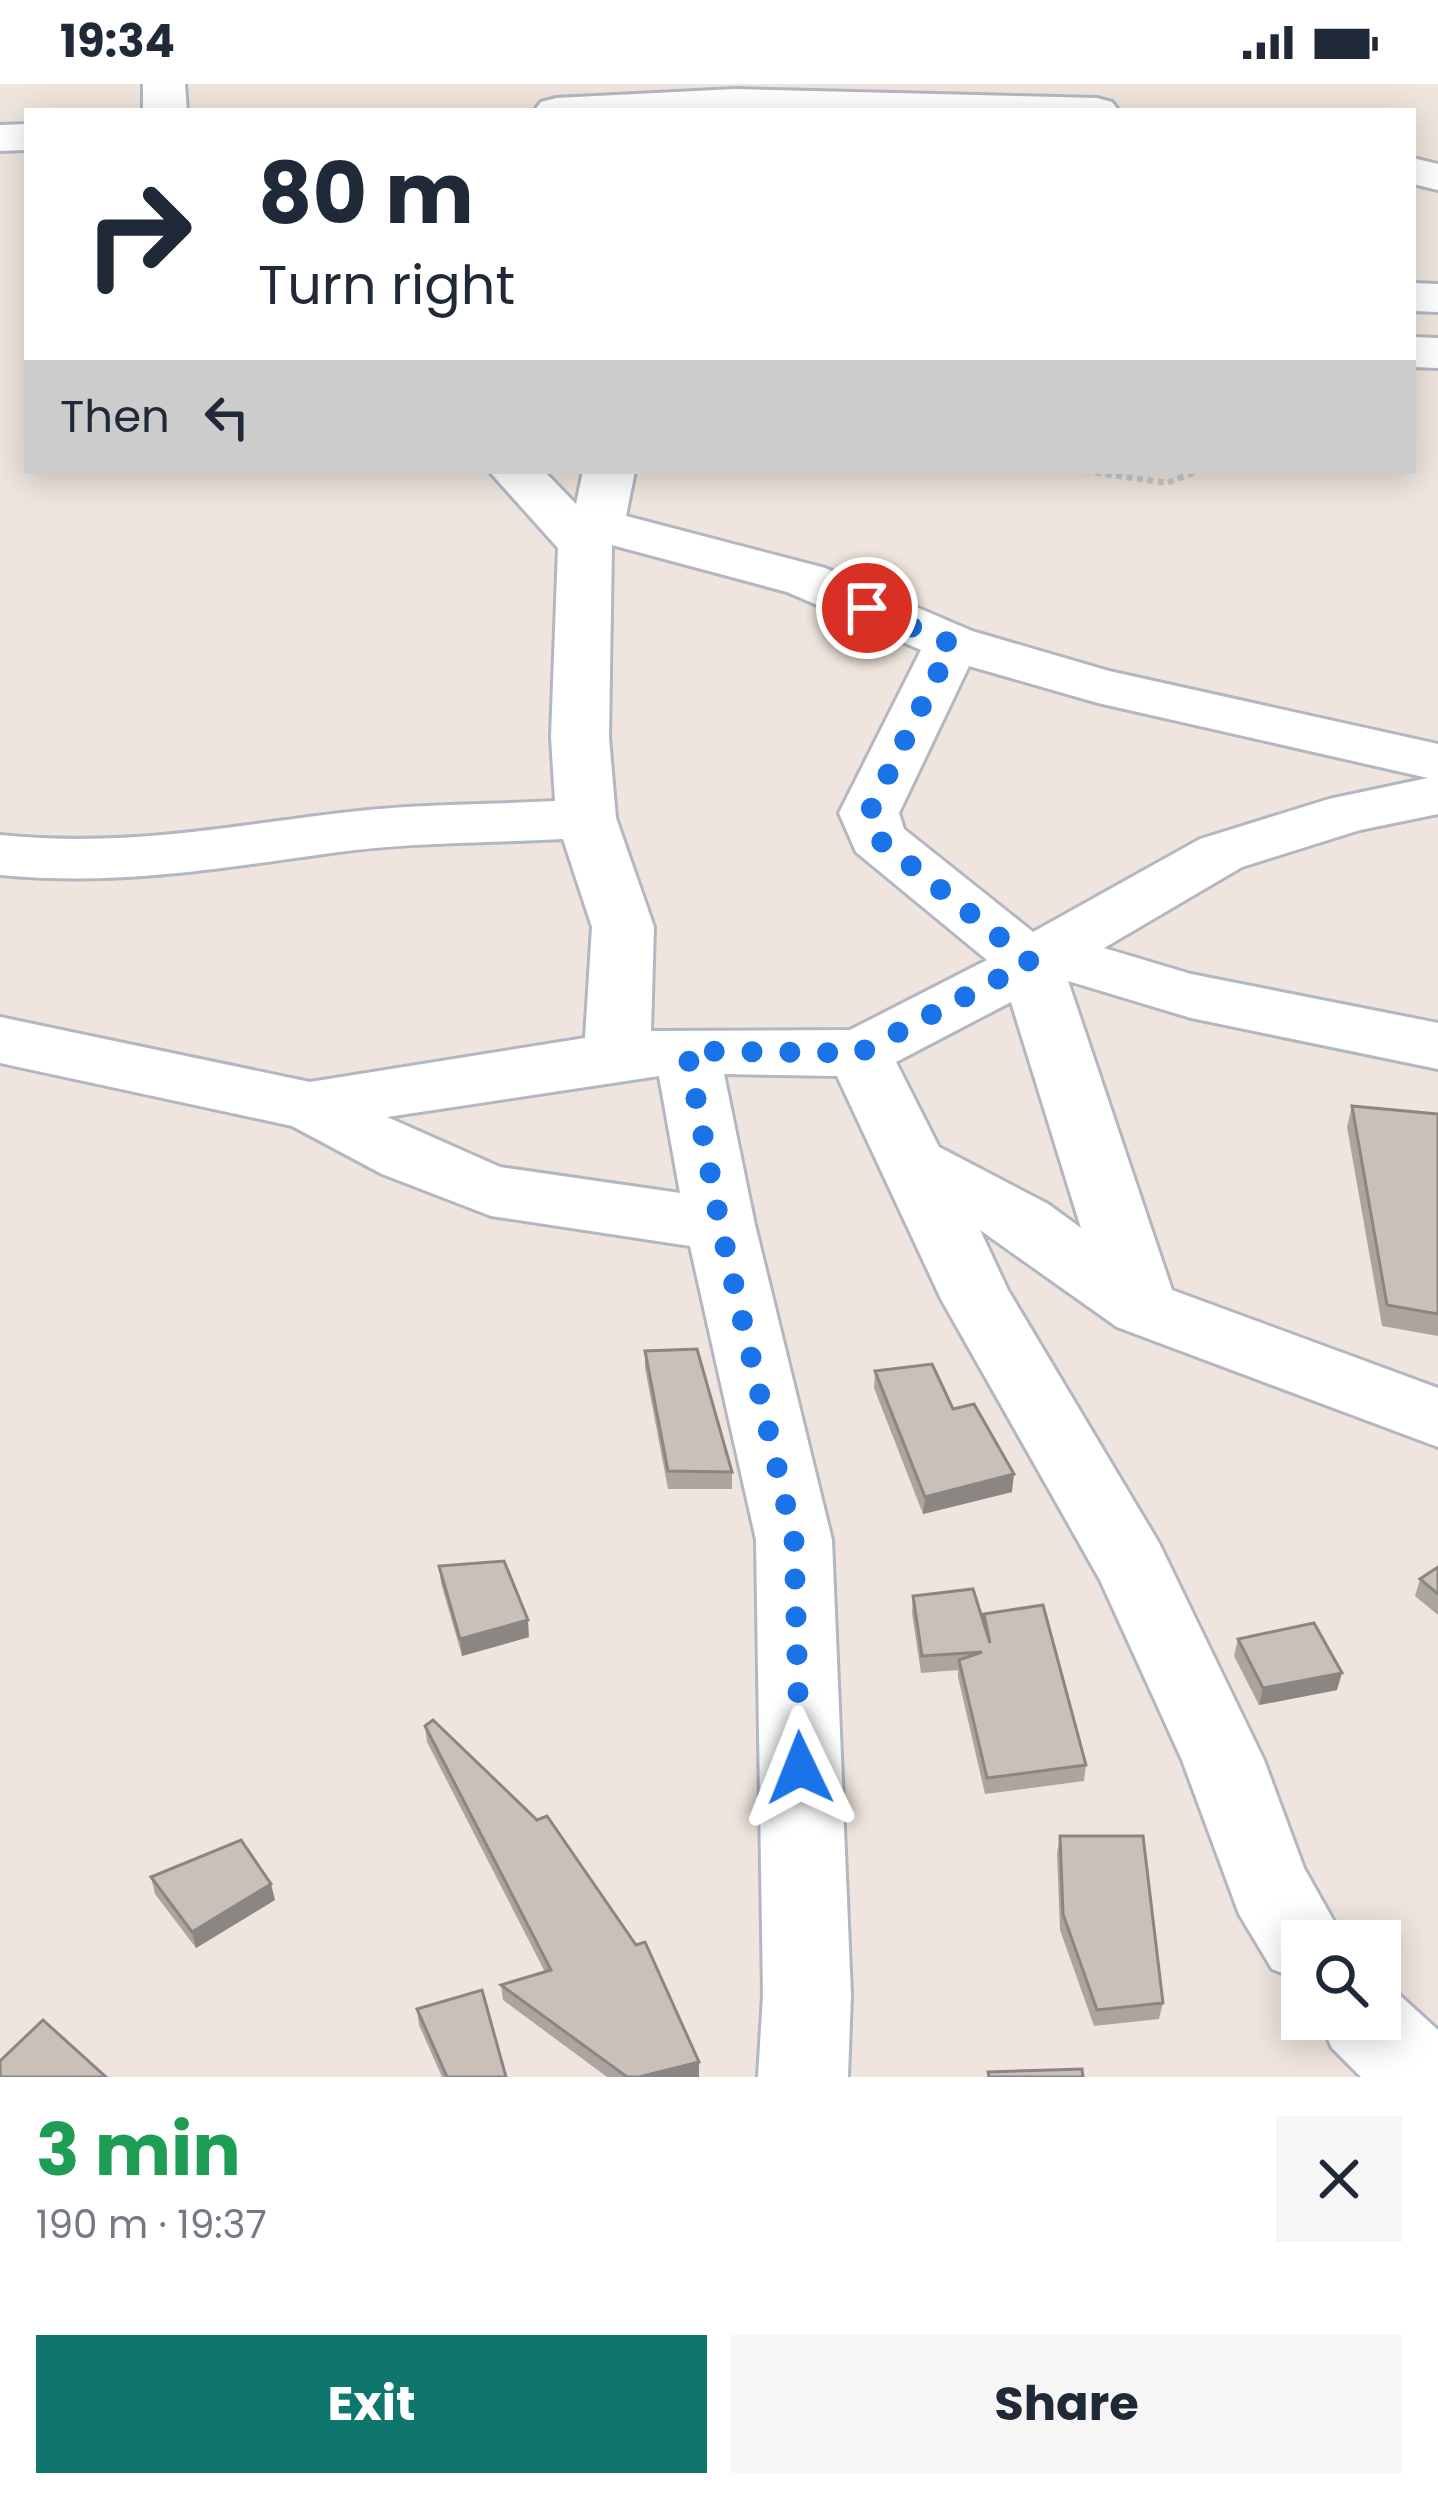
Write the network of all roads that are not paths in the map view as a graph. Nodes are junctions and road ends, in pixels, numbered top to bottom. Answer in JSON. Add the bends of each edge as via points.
{"nodes":[{"id":1,"x":737,"y":99,"type":"edge"},
{"id":2,"x":601,"y":108,"type":"edge"},
{"id":3,"x":1006,"y":108,"type":"edge"},
{"id":4,"x":521,"y":474,"type":"edge"},
{"id":5,"x":597,"y":514,"type":"edge"},
{"id":6,"x":952,"y":644,"type":"junction"},
{"id":7,"x":1438,"y":763,"type":"edge"},
{"id":8,"x":1438,"y":795,"type":"edge"},
{"id":9,"x":586,"y":818,"type":"junction"},
{"id":10,"x":0,"y":855,"type":"edge"},
{"id":11,"x":1039,"y":956,"type":"junction"},
{"id":12,"x":0,"y":1040,"type":"edge"},
{"id":13,"x":1438,"y":1046,"type":"edge"},
{"id":14,"x":687,"y":1051,"type":"junction"},
{"id":15,"x":859,"y":1053,"type":"junction"},
{"id":16,"x":617,"y":1055,"type":"junction"},
{"id":17,"x":310,"y":1106,"type":"junction"},
{"id":18,"x":914,"y":1164,"type":"junction"},
{"id":19,"x":720,"y":1225,"type":"junction"},
{"id":20,"x":1142,"y":1308,"type":"junction"},
{"id":21,"x":1438,"y":1418,"type":"edge"},
{"id":22,"x":1289,"y":1920,"type":"edge"},
{"id":23,"x":1385,"y":2040,"type":"edge"},
{"id":24,"x":803,"y":2077,"type":"edge"},
{"id":25,"x":1424,"y":2077,"type":"edge"}],
"edges":[{"from":1,"to":2,"type":"street"},
{"from":1,"to":3,"type":"street"},
{"from":4,"to":5,"type":"street"},
{"from":5,"to":6,"type":"street","via":[[806,580]]},
{"from":5,"to":9,"type":"street","via":[[580,737]]},
{"from":6,"to":7,"type":"street","via":[[1098,686]]},
{"from":6,"to":11,"type":"street","via":[[869,813],[877,838]]},
{"from":8,"to":11,"type":"street","via":[[1221,854]]},
{"from":9,"to":10,"type":"street","via":[[334,833],[146,859]]},
{"from":9,"to":16,"type":"street","via":[[623,927]]},
{"from":11,"to":13,"type":"street","via":[[1169,992]]},
{"from":11,"to":15,"type":"street"},
{"from":11,"to":20,"type":"street"},
{"from":12,"to":17,"type":"street"},
{"from":14,"to":15,"type":"street"},
{"from":14,"to":16,"type":"street"},
{"from":14,"to":19,"type":"street"},
{"from":15,"to":18,"type":"street"},
{"from":16,"to":17,"type":"street"},
{"from":17,"to":19,"type":"street","via":[[491,1191]]},
{"from":18,"to":20,"type":"street","via":[[1023,1222]]},
{"from":18,"to":22,"type":"street","via":[[976,1299],[1132,1566]]},
{"from":19,"to":24,"type":"street","via":[[794,1540]]},
{"from":20,"to":21,"type":"street"},
{"from":23,"to":25,"type":"street"}]}
